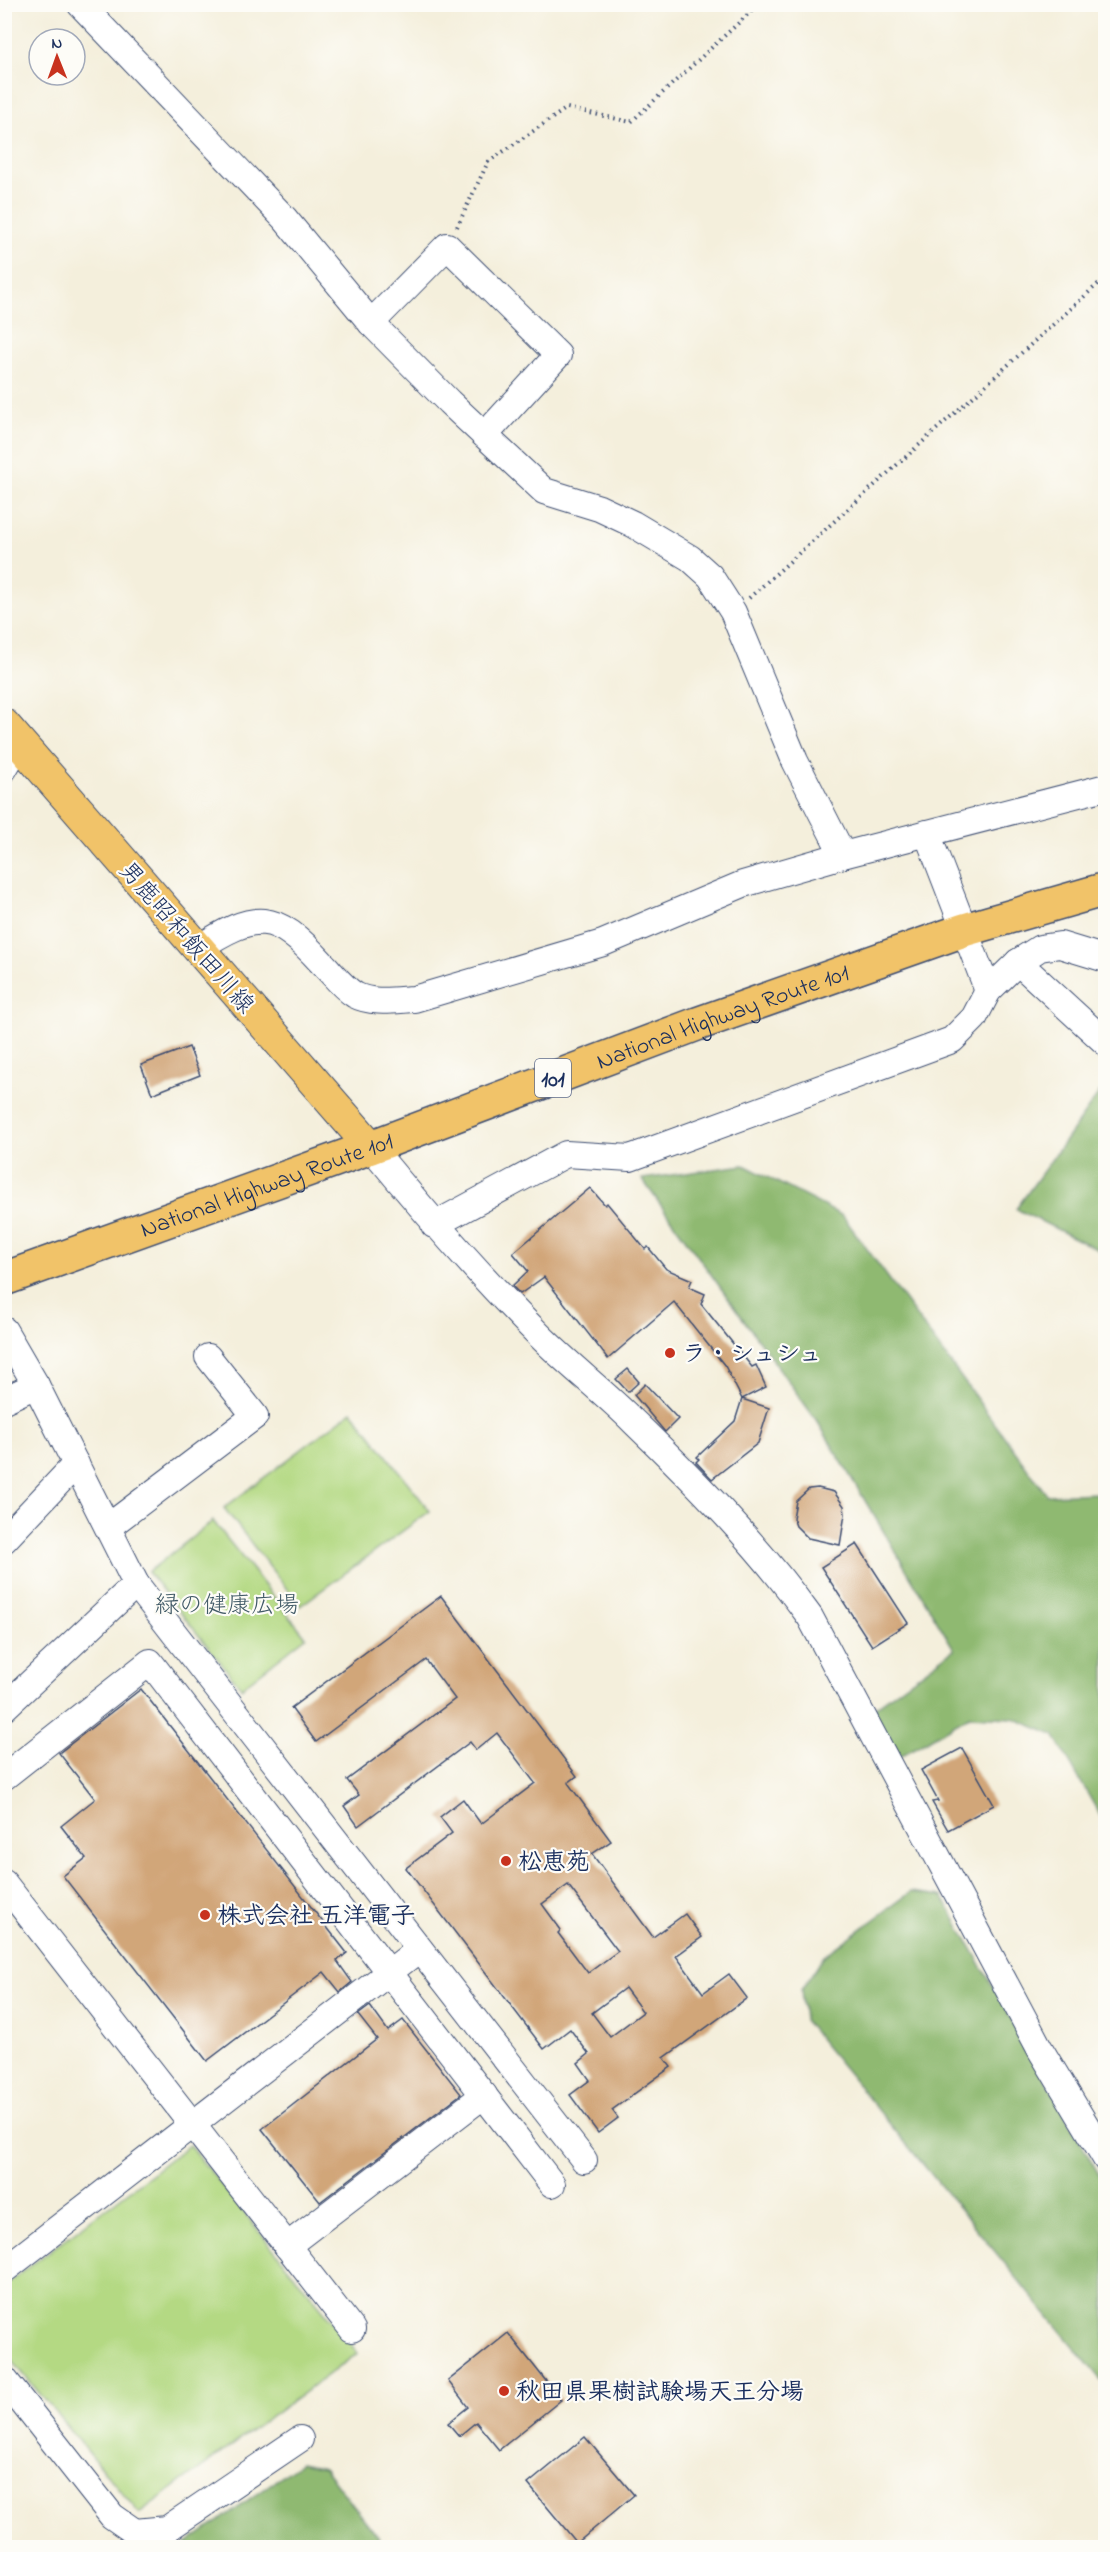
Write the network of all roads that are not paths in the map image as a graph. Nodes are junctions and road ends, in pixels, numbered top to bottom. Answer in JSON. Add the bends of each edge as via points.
{"nodes":[{"id":1,"x":80,"y":4,"type":"edge"},
{"id":2,"x":371,"y":322,"type":"junction"},
{"id":3,"x":485,"y":435,"type":"junction"},
{"id":4,"x":12,"y":734,"type":"edge"},
{"id":5,"x":4,"y":769,"type":"edge"},
{"id":6,"x":1106,"y":787,"type":"edge"},
{"id":7,"x":927,"y":833,"type":"junction"},
{"id":8,"x":843,"y":855,"type":"junction"},
{"id":9,"x":1106,"y":889,"type":"edge"},
{"id":10,"x":964,"y":930,"type":"junction"},
{"id":11,"x":197,"y":949,"type":"junction"},
{"id":12,"x":1106,"y":959,"type":"edge"},
{"id":13,"x":1018,"y":962,"type":"junction"},
{"id":14,"x":988,"y":991,"type":"junction"},
{"id":15,"x":1106,"y":1043,"type":"edge"},
{"id":16,"x":371,"y":1147,"type":"junction"},
{"id":17,"x":434,"y":1225,"type":"junction"},
{"id":18,"x":4,"y":1279,"type":"edge"},
{"id":19,"x":4,"y":1330,"type":"edge"},
{"id":20,"x":208,"y":1357,"type":"dead end"},
{"id":21,"x":36,"y":1385,"type":"junction"},
{"id":22,"x":4,"y":1400,"type":"edge"},
{"id":23,"x":76,"y":1464,"type":"junction"},
{"id":24,"x":108,"y":1527,"type":"junction"},
{"id":25,"x":4,"y":1540,"type":"edge"},
{"id":26,"x":136,"y":1584,"type":"junction"},
{"id":27,"x":4,"y":1708,"type":"edge"},
{"id":28,"x":4,"y":1778,"type":"edge"},
{"id":29,"x":4,"y":1883,"type":"edge"},
{"id":30,"x":418,"y":1950,"type":"junction"},
{"id":31,"x":389,"y":1973,"type":"junction"},
{"id":32,"x":484,"y":2095,"type":"junction"},
{"id":33,"x":193,"y":2125,"type":"junction"},
{"id":34,"x":1106,"y":2159,"type":"edge"},
{"id":35,"x":584,"y":2160,"type":"dead end"},
{"id":36,"x":552,"y":2184,"type":"dead end"},
{"id":37,"x":287,"y":2246,"type":"junction"},
{"id":38,"x":4,"y":2270,"type":"edge"},
{"id":39,"x":352,"y":2330,"type":"dead end"},
{"id":40,"x":4,"y":2379,"type":"edge"},
{"id":41,"x":300,"y":2439,"type":"dead end"}],
"edges":[{"from":1,"to":2,"type":"street","via":[[285,219]]},
{"from":2,"to":3,"type":"street"},
{"from":2,"to":3,"type":"street","via":[[447,246],[558,355]]},
{"from":3,"to":8,"type":"street","via":[[544,491],[599,508],[633,524],[690,558],[710,576],[733,612],[795,761]]},
{"from":4,"to":5,"type":"street"},
{"from":4,"to":11,"type":"main road","name":"男鹿昭和飯田川線"},
{"from":6,"to":7,"type":"street"},
{"from":7,"to":8,"type":"street"},
{"from":7,"to":10,"type":"street"},
{"from":8,"to":11,"type":"street","via":[[743,884],[603,943],[414,999],[383,1002],[356,995],[284,926],[258,922],[230,928]]},
{"from":9,"to":10,"type":"highway","name":"National Highway Route 101","number":"101"},
{"from":10,"to":14,"type":"street"},
{"from":10,"to":16,"type":"highway","name":"National Highway Route 101","number":"101","via":[[697,1024]]},
{"from":11,"to":16,"type":"main road","name":"男鹿昭和飯田川線"},
{"from":12,"to":13,"type":"street","via":[[1060,945],[1040,948]]},
{"from":13,"to":14,"type":"street"},
{"from":13,"to":15,"type":"street"},
{"from":14,"to":17,"type":"street","via":[[974,1018],[952,1040],[630,1158],[566,1154]]},
{"from":16,"to":17,"type":"street"},
{"from":16,"to":18,"type":"highway","name":"National Highway Route 101","number":"101"},
{"from":17,"to":34,"type":"street","via":[[541,1338],[642,1430],[741,1532],[810,1617],[1040,2049]]},
{"from":19,"to":21,"type":"street"},
{"from":20,"to":24,"type":"street","via":[[255,1416]]},
{"from":21,"to":22,"type":"street"},
{"from":21,"to":23,"type":"street"},
{"from":23,"to":24,"type":"street"},
{"from":23,"to":25,"type":"street"},
{"from":24,"to":26,"type":"street"},
{"from":26,"to":27,"type":"street"},
{"from":26,"to":30,"type":"street"},
{"from":28,"to":31,"type":"street","via":[[150,1662]]},
{"from":29,"to":33,"type":"street"},
{"from":30,"to":31,"type":"street"},
{"from":30,"to":35,"type":"street"},
{"from":31,"to":32,"type":"street"},
{"from":31,"to":33,"type":"street"},
{"from":32,"to":36,"type":"street"},
{"from":32,"to":37,"type":"street"},
{"from":33,"to":37,"type":"street"},
{"from":33,"to":38,"type":"street"},
{"from":37,"to":39,"type":"street"},
{"from":40,"to":41,"type":"street","via":[[112,2516],[135,2532],[167,2529]]}]}
